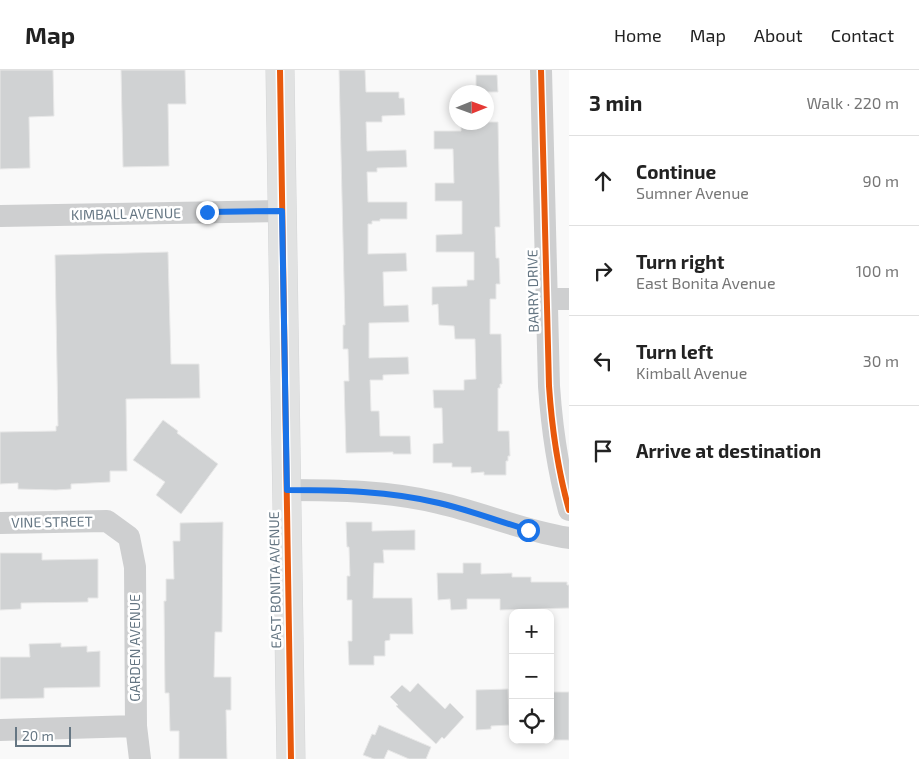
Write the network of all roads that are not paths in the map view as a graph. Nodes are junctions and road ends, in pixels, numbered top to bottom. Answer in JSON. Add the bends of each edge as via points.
{"nodes":[{"id":1,"x":280,"y":70,"type":"edge"},
{"id":2,"x":541,"y":70,"type":"edge"},
{"id":3,"x":282,"y":211,"type":"junction"},
{"id":4,"x":0,"y":216,"type":"edge"},
{"id":5,"x":546,"y":299,"type":"junction"},
{"id":6,"x":569,"y":299,"type":"edge"},
{"id":7,"x":287,"y":490,"type":"junction"},
{"id":8,"x":569,"y":510,"type":"edge"},
{"id":9,"x":0,"y":523,"type":"edge"},
{"id":10,"x":129,"y":537,"type":"joint"},
{"id":11,"x":569,"y":538,"type":"edge"},
{"id":12,"x":136,"y":726,"type":"junction"},
{"id":13,"x":0,"y":730,"type":"edge"},
{"id":14,"x":140,"y":759,"type":"edge"},
{"id":15,"x":291,"y":759,"type":"edge"}],
"edges":[{"from":1,"to":3,"type":"main road","name":"EAST BONITA AVENUE"},
{"from":2,"to":5,"type":"street","name":"BARRY DRIVE"},
{"from":3,"to":4,"type":"street","name":"KIMBALL AVENUE"},
{"from":3,"to":7,"type":"main road","name":"EAST BONITA AVENUE"},
{"from":5,"to":6,"type":"street"},
{"from":5,"to":8,"type":"street","name":"BARRY DRIVE","via":[[552,433]]},
{"from":7,"to":11,"type":"street","via":[[347,490],[413,498]]},
{"from":7,"to":15,"type":"main road","name":"EAST BONITA AVENUE"},
{"from":9,"to":10,"type":"street","name":"VINE STREET","via":[[106,520]]},
{"from":10,"to":12,"type":"street","name":"GARDEN AVENUE","via":[[135,567]]},
{"from":12,"to":13,"type":"street"},
{"from":12,"to":14,"type":"street","name":"GARDEN AVENUE"}]}
